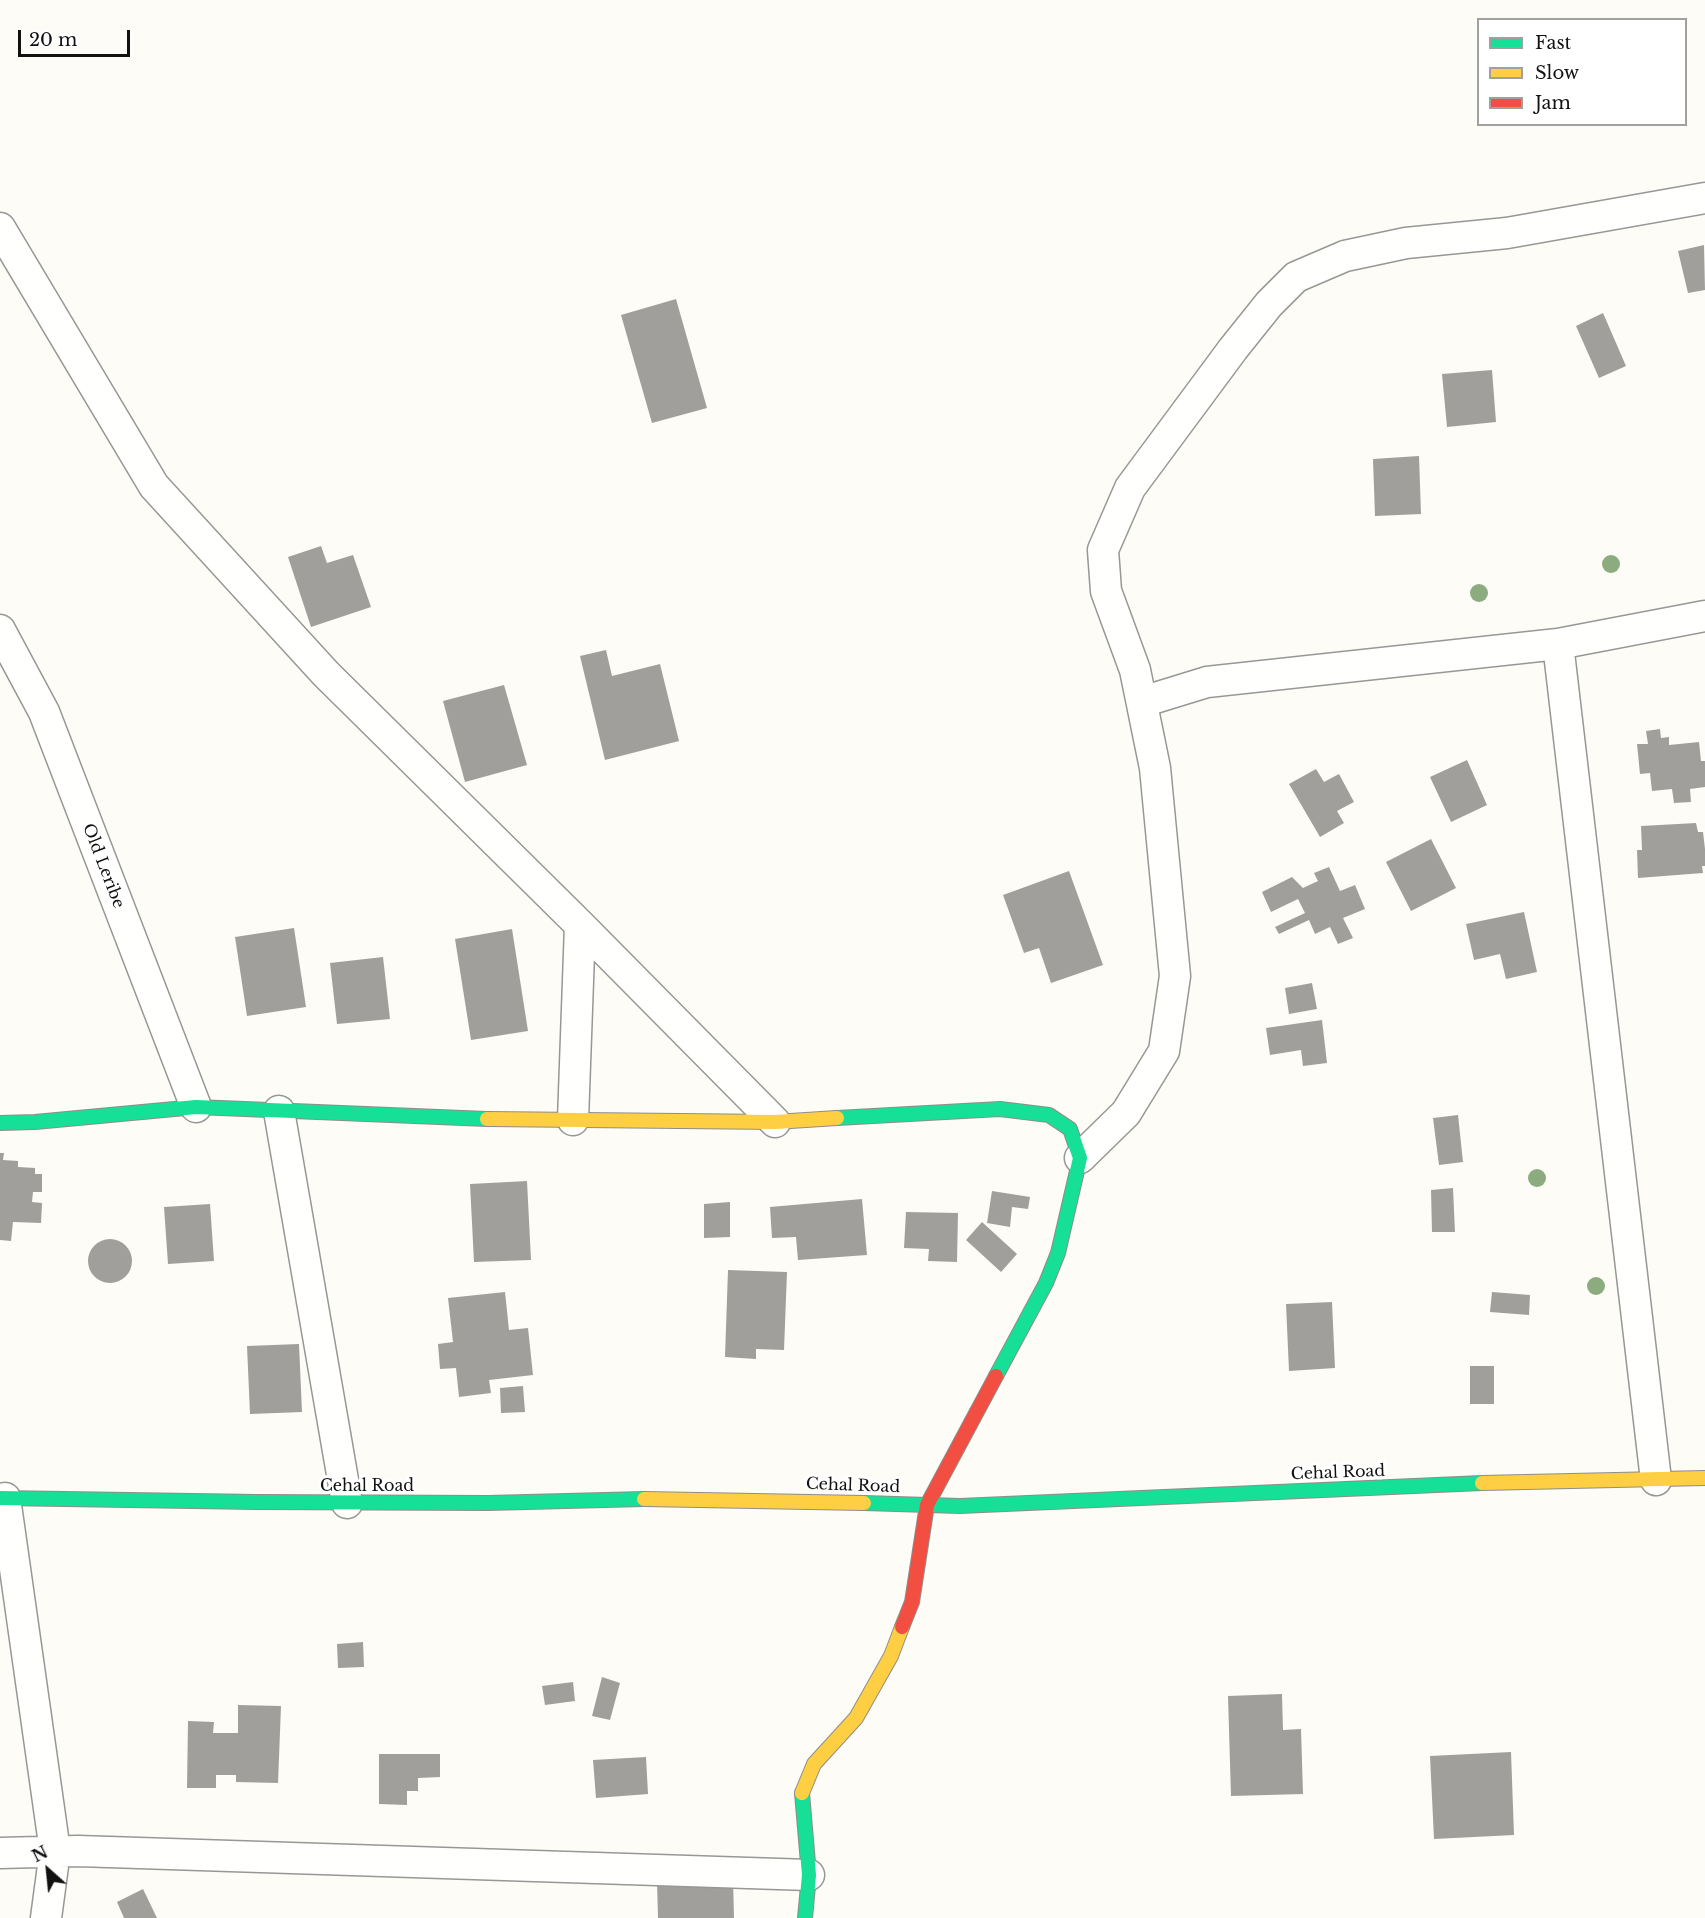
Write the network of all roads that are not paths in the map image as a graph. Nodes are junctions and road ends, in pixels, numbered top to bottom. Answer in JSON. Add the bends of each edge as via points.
{"nodes":[{"id":1,"x":1705,"y":198,"type":"edge"},
{"id":2,"x":0,"y":228,"type":"edge"},
{"id":3,"x":1705,"y":616,"type":"edge"},
{"id":4,"x":0,"y":630,"type":"edge"},
{"id":5,"x":1558,"y":644,"type":"junction"},
{"id":6,"x":1142,"y":702,"type":"junction"},
{"id":7,"x":580,"y":925,"type":"junction"},
{"id":8,"x":196,"y":1107,"type":"junction"},
{"id":9,"x":279,"y":1111,"type":"junction"},
{"id":10,"x":573,"y":1120,"type":"junction"},
{"id":11,"x":775,"y":1122,"type":"junction"},
{"id":12,"x":0,"y":1123,"type":"edge"},
{"id":13,"x":1080,"y":1158,"type":"junction"},
{"id":14,"x":1705,"y":1478,"type":"edge"},
{"id":15,"x":1656,"y":1480,"type":"junction"},
{"id":16,"x":2,"y":1498,"type":"edge"},
{"id":17,"x":347,"y":1503,"type":"junction"},
{"id":18,"x":927,"y":1505,"type":"junction"},
{"id":19,"x":55,"y":1851,"type":"junction"},
{"id":20,"x":0,"y":1853,"type":"edge"},
{"id":21,"x":809,"y":1875,"type":"junction"},
{"id":22,"x":46,"y":1918,"type":"edge"},
{"id":23,"x":805,"y":1918,"type":"edge"}],
"edges":[{"from":1,"to":6,"type":"street","via":[[1507,233],[1406,243],[1345,256],[1296,277],[1269,304],[1130,488],[1103,550],[1106,591],[1135,670]]},
{"from":2,"to":7,"type":"street","via":[[154,486],[326,674]]},
{"from":3,"to":5,"type":"street"},
{"from":4,"to":8,"type":"street","name":"Old Leribe","via":[[44,712]]},
{"from":5,"to":6,"type":"street","via":[[1207,682]]},
{"from":5,"to":15,"type":"street"},
{"from":6,"to":13,"type":"street","via":[[1155,768],[1175,976],[1164,1051],[1126,1113]]},
{"from":7,"to":10,"type":"street"},
{"from":7,"to":11,"type":"street"},
{"from":8,"to":9,"type":"street"},
{"from":8,"to":12,"type":"street"},
{"from":9,"to":10,"type":"street"},
{"from":9,"to":17,"type":"street"},
{"from":10,"to":11,"type":"street"},
{"from":11,"to":13,"type":"street","via":[[1000,1109],[1048,1115],[1070,1129]]},
{"from":13,"to":18,"type":"street","via":[[1058,1252],[1046,1283]]},
{"from":14,"to":15,"type":"street","name":"Cehal Road"},
{"from":15,"to":18,"type":"street","name":"Cehal Road"},
{"from":16,"to":17,"type":"street","name":"Cehal Road"},
{"from":16,"to":19,"type":"street"},
{"from":17,"to":18,"type":"street","name":"Cehal Road","via":[[667,1498]]},
{"from":18,"to":21,"type":"street","via":[[912,1602],[891,1656],[856,1718],[814,1764],[802,1794]]},
{"from":19,"to":20,"type":"street"},
{"from":19,"to":21,"type":"street"},
{"from":19,"to":22,"type":"street"},
{"from":21,"to":23,"type":"street"}]}
